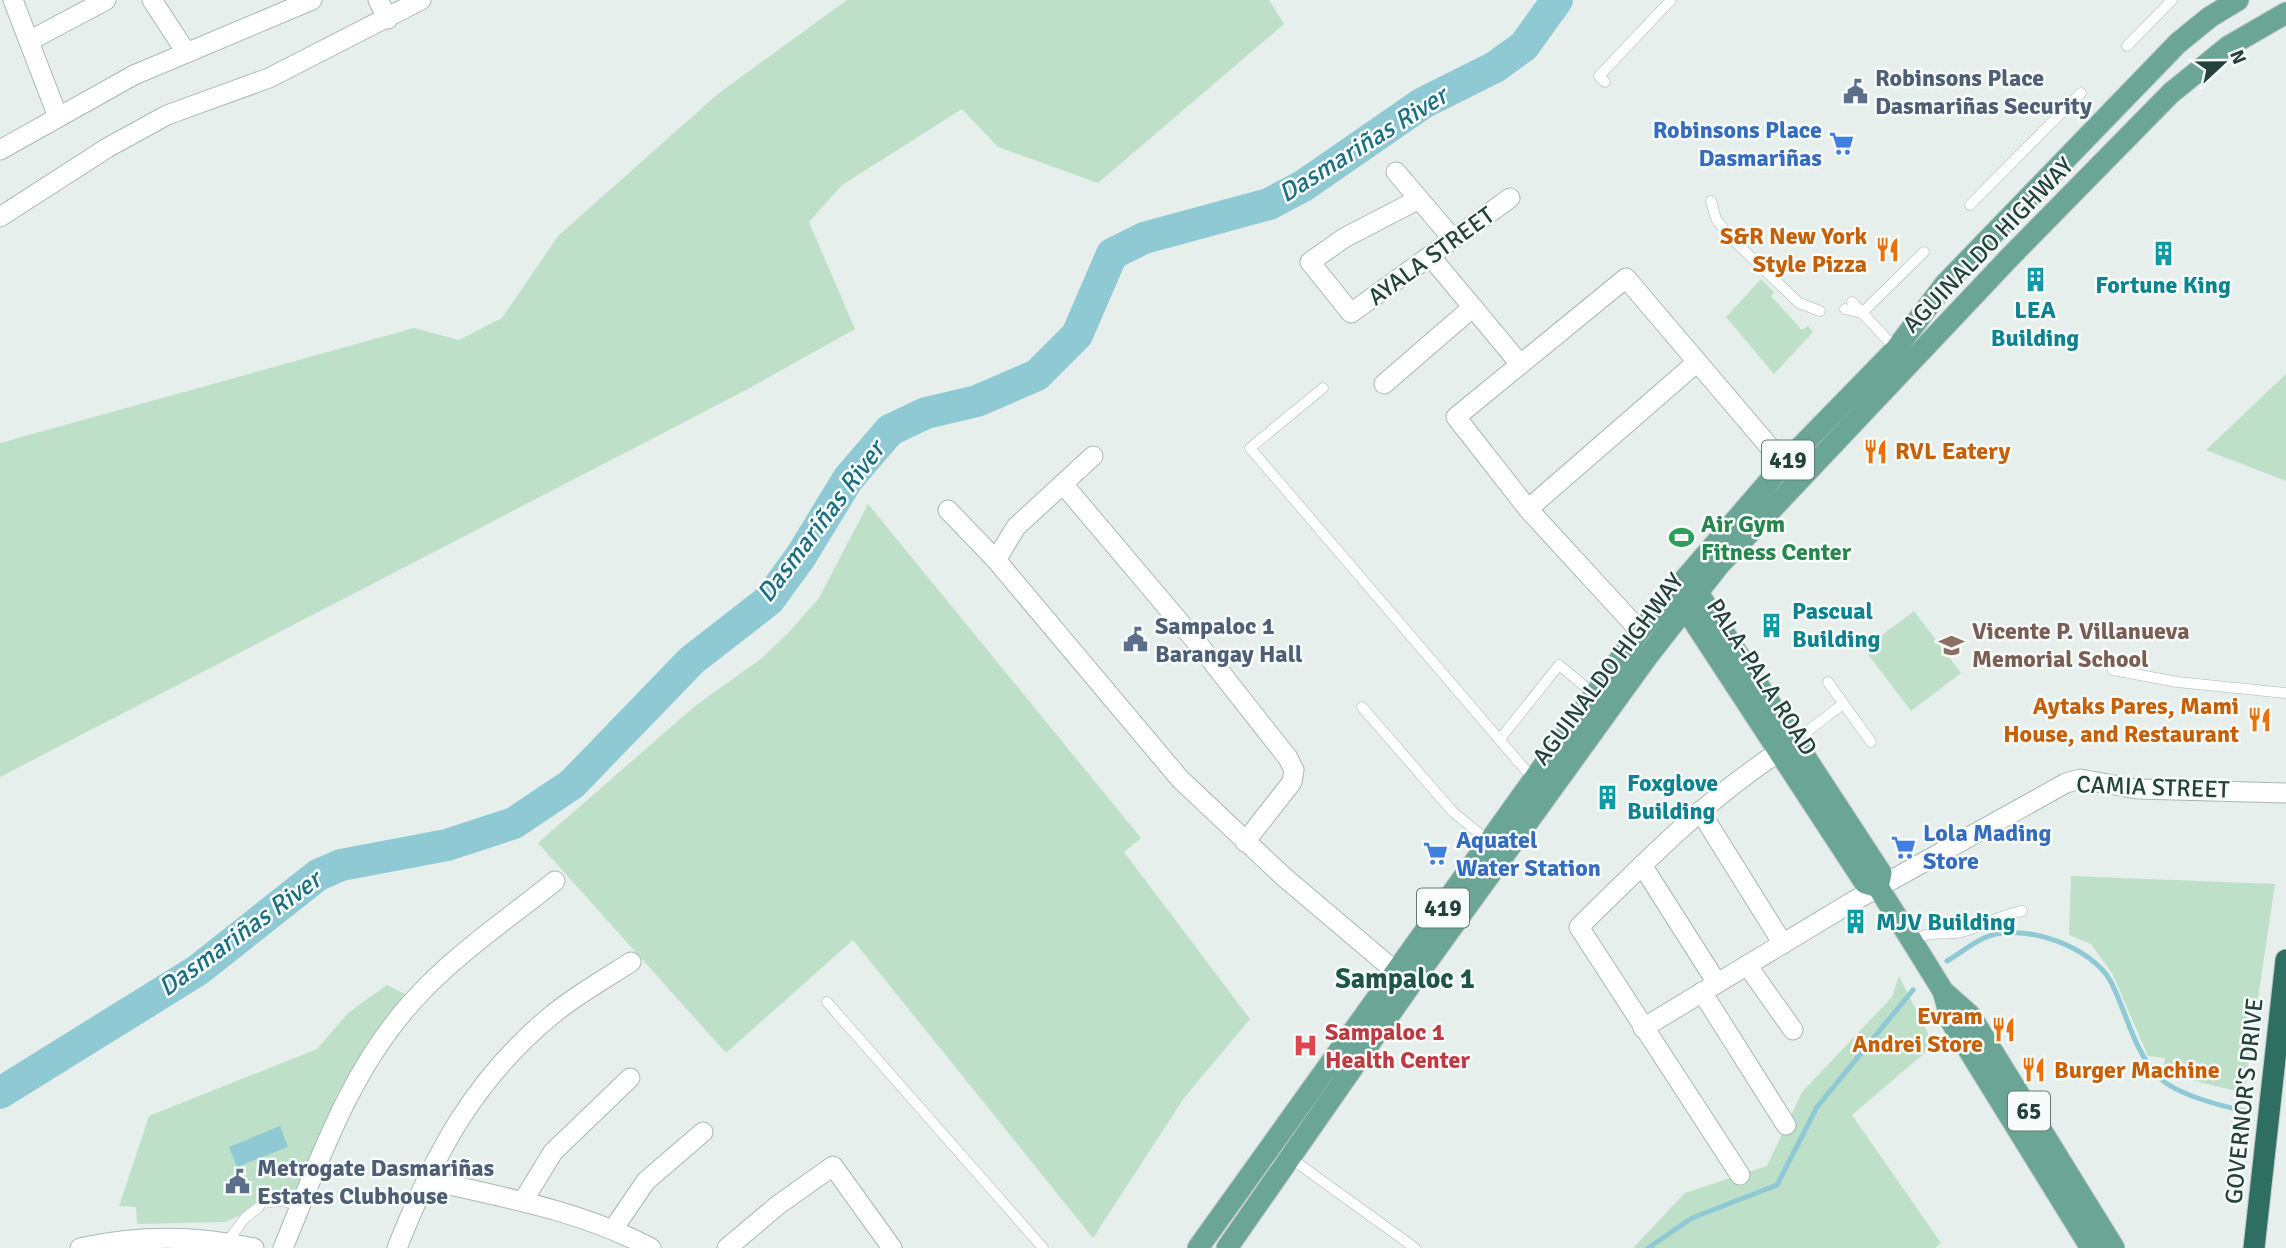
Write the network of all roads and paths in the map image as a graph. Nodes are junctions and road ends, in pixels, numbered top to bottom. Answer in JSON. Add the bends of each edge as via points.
{"nodes":[{"id":1,"x":13,"y":0,"type":"edge"},
{"id":2,"x":106,"y":0,"type":"edge"},
{"id":3,"x":152,"y":0,"type":"edge"},
{"id":4,"x":312,"y":0,"type":"edge"},
{"id":5,"x":378,"y":0,"type":"edge"},
{"id":6,"x":421,"y":0,"type":"edge"},
{"id":7,"x":1671,"y":0,"type":"edge"},
{"id":8,"x":2172,"y":0,"type":"edge"},
{"id":9,"x":2238,"y":0,"type":"edge"},
{"id":10,"x":2282,"y":0,"type":"edge"},
{"id":11,"x":270,"y":7,"type":"edge"},
{"id":12,"x":2278,"y":17,"type":"edge"},
{"id":13,"x":388,"y":19,"type":"junction"},
{"id":14,"x":29,"y":41,"type":"junction"},
{"id":15,"x":2127,"y":46,"type":"dead end"},
{"id":16,"x":186,"y":52,"type":"junction"},
{"id":17,"x":1605,"y":82,"type":"dead end"},
{"id":18,"x":2081,"y":93,"type":"dead end"},
{"id":19,"x":58,"y":117,"type":"junction"},
{"id":20,"x":0,"y":150,"type":"edge"},
{"id":21,"x":1396,"y":172,"type":"dead end"},
{"id":22,"x":1510,"y":198,"type":"dead end"},
{"id":23,"x":1419,"y":199,"type":"junction"},
{"id":24,"x":1711,"y":201,"type":"dead end"},
{"id":25,"x":1970,"y":205,"type":"dead end"},
{"id":26,"x":0,"y":217,"type":"edge"},
{"id":27,"x":1453,"y":239,"type":"junction"},
{"id":28,"x":1924,"y":252,"type":"dead end"},
{"id":29,"x":1430,"y":256,"type":"junction"},
{"id":30,"x":1785,"y":289,"type":"junction"},
{"id":31,"x":1802,"y":292,"type":"dead end"},
{"id":32,"x":1848,"y":306,"type":"dead end"},
{"id":33,"x":1473,"y":307,"type":"junction"},
{"id":34,"x":1821,"y":311,"type":"dead end"},
{"id":35,"x":1862,"y":313,"type":"junction"},
{"id":36,"x":1896,"y":349,"type":"junction"},
{"id":37,"x":1696,"y":363,"type":"junction"},
{"id":38,"x":1520,"y":364,"type":"junction"},
{"id":39,"x":1901,"y":373,"type":"junction"},
{"id":40,"x":1384,"y":384,"type":"dead end"},
{"id":41,"x":1323,"y":388,"type":"dead end"},
{"id":42,"x":1093,"y":456,"type":"dead end"},
{"id":43,"x":1784,"y":464,"type":"junction"},
{"id":44,"x":1063,"y":484,"type":"junction"},
{"id":45,"x":1528,"y":509,"type":"junction"},
{"id":46,"x":948,"y":510,"type":"dead end"},
{"id":47,"x":996,"y":560,"type":"junction"},
{"id":48,"x":1687,"y":595,"type":"junction"},
{"id":49,"x":1640,"y":631,"type":"junction"},
{"id":50,"x":2113,"y":670,"type":"dead end"},
{"id":51,"x":1828,"y":682,"type":"dead end"},
{"id":52,"x":2286,"y":693,"type":"edge"},
{"id":53,"x":1595,"y":695,"type":"junction"},
{"id":54,"x":1843,"y":704,"type":"junction"},
{"id":55,"x":1362,"y":707,"type":"dead end"},
{"id":56,"x":1500,"y":739,"type":"junction"},
{"id":57,"x":1871,"y":742,"type":"dead end"},
{"id":58,"x":1788,"y":746,"type":"junction"},
{"id":59,"x":1535,"y":780,"type":"junction"},
{"id":60,"x":2286,"y":793,"type":"edge"},
{"id":61,"x":1700,"y":811,"type":"junction"},
{"id":62,"x":1245,"y":842,"type":"junction"},
{"id":63,"x":1497,"y":848,"type":"junction"},
{"id":64,"x":1642,"y":865,"type":"junction"},
{"id":65,"x":555,"y":881,"type":"dead end"},
{"id":66,"x":1878,"y":887,"type":"junction"},
{"id":67,"x":2022,"y":911,"type":"dead end"},
{"id":68,"x":1783,"y":944,"type":"junction"},
{"id":69,"x":1916,"y":947,"type":"junction"},
{"id":70,"x":2286,"y":960,"type":"edge"},
{"id":71,"x":631,"y":962,"type":"dead end"},
{"id":72,"x":1748,"y":965,"type":"junction"},
{"id":73,"x":1403,"y":978,"type":"junction"},
{"id":74,"x":1709,"y":987,"type":"junction"},
{"id":75,"x":2284,"y":990,"type":"edge"},
{"id":76,"x":1943,"y":991,"type":"junction"},
{"id":77,"x":827,"y":1002,"type":"dead end"},
{"id":78,"x":1643,"y":1028,"type":"junction"},
{"id":79,"x":1793,"y":1030,"type":"dead end"},
{"id":80,"x":630,"y":1078,"type":"dead end"},
{"id":81,"x":1786,"y":1125,"type":"dead end"},
{"id":82,"x":704,"y":1132,"type":"dead end"},
{"id":83,"x":1271,"y":1145,"type":"junction"},
{"id":84,"x":1290,"y":1157,"type":"junction"},
{"id":85,"x":1740,"y":1175,"type":"dead end"},
{"id":86,"x":427,"y":1180,"type":"junction"},
{"id":87,"x":270,"y":1202,"type":"dead end"},
{"id":88,"x":523,"y":1202,"type":"junction"},
{"id":89,"x":300,"y":1206,"type":"junction"},
{"id":90,"x":259,"y":1207,"type":"dead end"},
{"id":91,"x":614,"y":1228,"type":"junction"},
{"id":92,"x":227,"y":1242,"type":"junction"},
{"id":93,"x":890,"y":1247,"type":"edge"},
{"id":94,"x":80,"y":1248,"type":"edge"},
{"id":95,"x":254,"y":1248,"type":"edge"},
{"id":96,"x":283,"y":1248,"type":"edge"},
{"id":97,"x":397,"y":1248,"type":"edge"},
{"id":98,"x":651,"y":1248,"type":"edge"},
{"id":99,"x":727,"y":1248,"type":"edge"},
{"id":100,"x":1043,"y":1248,"type":"edge"},
{"id":101,"x":1198,"y":1248,"type":"edge"},
{"id":102,"x":1227,"y":1248,"type":"edge"},
{"id":103,"x":1415,"y":1248,"type":"edge"},
{"id":104,"x":2091,"y":1248,"type":"edge"},
{"id":105,"x":2114,"y":1248,"type":"edge"},
{"id":106,"x":2254,"y":1248,"type":"edge"}],
"edges":[{"from":1,"to":14,"type":"street"},
{"from":2,"to":14,"type":"street"},
{"from":3,"to":16,"type":"street"},
{"from":4,"to":11,"type":"street"},
{"from":5,"to":13,"type":"street"},
{"from":6,"to":13,"type":"street"},
{"from":7,"to":17,"type":"lane","via":[[1598,76]]},
{"from":8,"to":15,"type":"lane"},
{"from":9,"to":36,"type":"main road","name":"AGUINALDO HIGHWAY","number":"419","via":[[2200,25],[2157,64],[1945,284]]},
{"from":10,"to":12,"type":"main road"},
{"from":11,"to":16,"type":"street"},
{"from":12,"to":39,"type":"main road","name":"AGUINALDO HIGHWAY","number":"419","via":[[2189,75]]},
{"from":13,"to":26,"type":"street","via":[[269,78],[167,116],[107,148]]},
{"from":14,"to":19,"type":"street"},
{"from":16,"to":19,"type":"street"},
{"from":18,"to":25,"type":"lane"},
{"from":19,"to":20,"type":"street"},
{"from":21,"to":23,"type":"street"},
{"from":22,"to":27,"type":"street","name":"AYALA STREET"},
{"from":23,"to":27,"type":"street"},
{"from":23,"to":29,"type":"street","name":"AYALA STREET","via":[[1344,238],[1310,262],[1351,313]]},
{"from":24,"to":30,"type":"lane","via":[[1716,219],[1729,236]]},
{"from":27,"to":29,"type":"street","name":"AYALA STREET"},
{"from":28,"to":35,"type":"lane"},
{"from":29,"to":33,"type":"street"},
{"from":30,"to":31,"type":"lane"},
{"from":30,"to":34,"type":"lane","via":[[1799,303]]},
{"from":32,"to":35,"type":"lane"},
{"from":33,"to":38,"type":"street"},
{"from":33,"to":40,"type":"street"},
{"from":35,"to":36,"type":"lane"},
{"from":36,"to":39,"type":"main road"},
{"from":36,"to":43,"type":"main road","name":"AGUINALDO HIGHWAY","number":"419"},
{"from":37,"to":38,"type":"street","via":[[1626,278]]},
{"from":37,"to":43,"type":"street"},
{"from":37,"to":45,"type":"street"},
{"from":38,"to":45,"type":"street","via":[[1456,416]]},
{"from":39,"to":48,"type":"main road","name":"AGUINALDO HIGHWAY","number":"419"},
{"from":41,"to":56,"type":"lane","via":[[1250,448]]},
{"from":42,"to":44,"type":"street"},
{"from":43,"to":48,"type":"main road","name":"AGUINALDO HIGHWAY","number":"419"},
{"from":44,"to":47,"type":"street","via":[[1016,527]]},
{"from":44,"to":62,"type":"street","via":[[1288,758],[1294,770],[1292,782]]},
{"from":45,"to":49,"type":"street"},
{"from":46,"to":47,"type":"street"},
{"from":47,"to":62,"type":"street","via":[[1180,779]]},
{"from":48,"to":49,"type":"main road","name":"AGUINALDO HIGHWAY","number":"419"},
{"from":48,"to":58,"type":"main road","name":"PALA-PALA ROAD","number":"65"},
{"from":48,"to":63,"type":"main road","name":"AGUINALDO HIGHWAY","number":"419"},
{"from":49,"to":53,"type":"main road","name":"AGUINALDO HIGHWAY","number":"419"},
{"from":50,"to":52,"type":"lane"},
{"from":51,"to":54,"type":"lane"},
{"from":53,"to":56,"type":"lane","via":[[1559,665]]},
{"from":53,"to":59,"type":"main road","name":"AGUINALDO HIGHWAY","number":"419"},
{"from":54,"to":57,"type":"lane"},
{"from":54,"to":58,"type":"lane"},
{"from":55,"to":63,"type":"lane","via":[[1453,812]]},
{"from":56,"to":59,"type":"lane"},
{"from":58,"to":61,"type":"street","via":[[1732,782]]},
{"from":58,"to":66,"type":"main road","name":"PALA-PALA ROAD","number":"65","via":[[1881,873]]},
{"from":59,"to":63,"type":"main road","name":"AGUINALDO HIGHWAY","number":"419"},
{"from":60,"to":66,"type":"street","name":"CAMIA STREET","via":[[2137,789],[2080,779],[2066,782]]},
{"from":61,"to":64,"type":"street"},
{"from":61,"to":68,"type":"street"},
{"from":62,"to":73,"type":"street"},
{"from":63,"to":73,"type":"main road","name":"AGUINALDO HIGHWAY","number":"419"},
{"from":64,"to":74,"type":"street"},
{"from":64,"to":78,"type":"street","via":[[1579,927]]},
{"from":65,"to":89,"type":"street","via":[[439,975],[394,1023],[334,1123]]},
{"from":66,"to":68,"type":"street","name":"CAMIA STREET"},
{"from":66,"to":69,"type":"main road","name":"PALA-PALA ROAD","number":"65"},
{"from":67,"to":69,"type":"lane","via":[[1999,915],[1964,932],[1930,931]]},
{"from":68,"to":72,"type":"street","name":"CAMIA STREET"},
{"from":69,"to":76,"type":"main road","name":"PALA-PALA ROAD","number":"65"},
{"from":70,"to":75,"type":"highway","name":"GOVERNOR'S DRIVE"},
{"from":71,"to":86,"type":"street","via":[[554,1013],[504,1061],[459,1116]]},
{"from":72,"to":74,"type":"street","name":"CAMIA STREET"},
{"from":72,"to":79,"type":"street"},
{"from":73,"to":83,"type":"main road","name":"AGUINALDO HIGHWAY","number":"419"},
{"from":73,"to":84,"type":"main road","name":"AGUINALDO HIGHWAY","number":"419"},
{"from":74,"to":78,"type":"street","name":"CAMIA STREET"},
{"from":74,"to":81,"type":"street"},
{"from":75,"to":106,"type":"highway","name":"GOVERNOR'S DRIVE"},
{"from":76,"to":104,"type":"main road","name":"PALA-PALA ROAD","number":"65","via":[[1952,1023]]},
{"from":76,"to":105,"type":"main road","name":"PALA-PALA ROAD","number":"65","via":[[1970,1016]]},
{"from":77,"to":100,"type":"lane"},
{"from":78,"to":85,"type":"street"},
{"from":80,"to":88,"type":"street","via":[[553,1152]]},
{"from":82,"to":91,"type":"street","via":[[646,1181]]},
{"from":83,"to":84,"type":"lane"},
{"from":83,"to":101,"type":"main road","name":"AGUINALDO HIGHWAY","number":"419"},
{"from":84,"to":102,"type":"main road","name":"AGUINALDO HIGHWAY","number":"419"},
{"from":84,"to":103,"type":"lane"},
{"from":86,"to":88,"type":"street"},
{"from":86,"to":97,"type":"street"},
{"from":87,"to":89,"type":"lane"},
{"from":88,"to":91,"type":"street"},
{"from":89,"to":96,"type":"street"},
{"from":90,"to":92,"type":"lane"},
{"from":91,"to":98,"type":"street"},
{"from":92,"to":94,"type":"street","via":[[144,1238]]},
{"from":92,"to":95,"type":"street"},
{"from":93,"to":99,"type":"street","via":[[833,1167]]}]}
